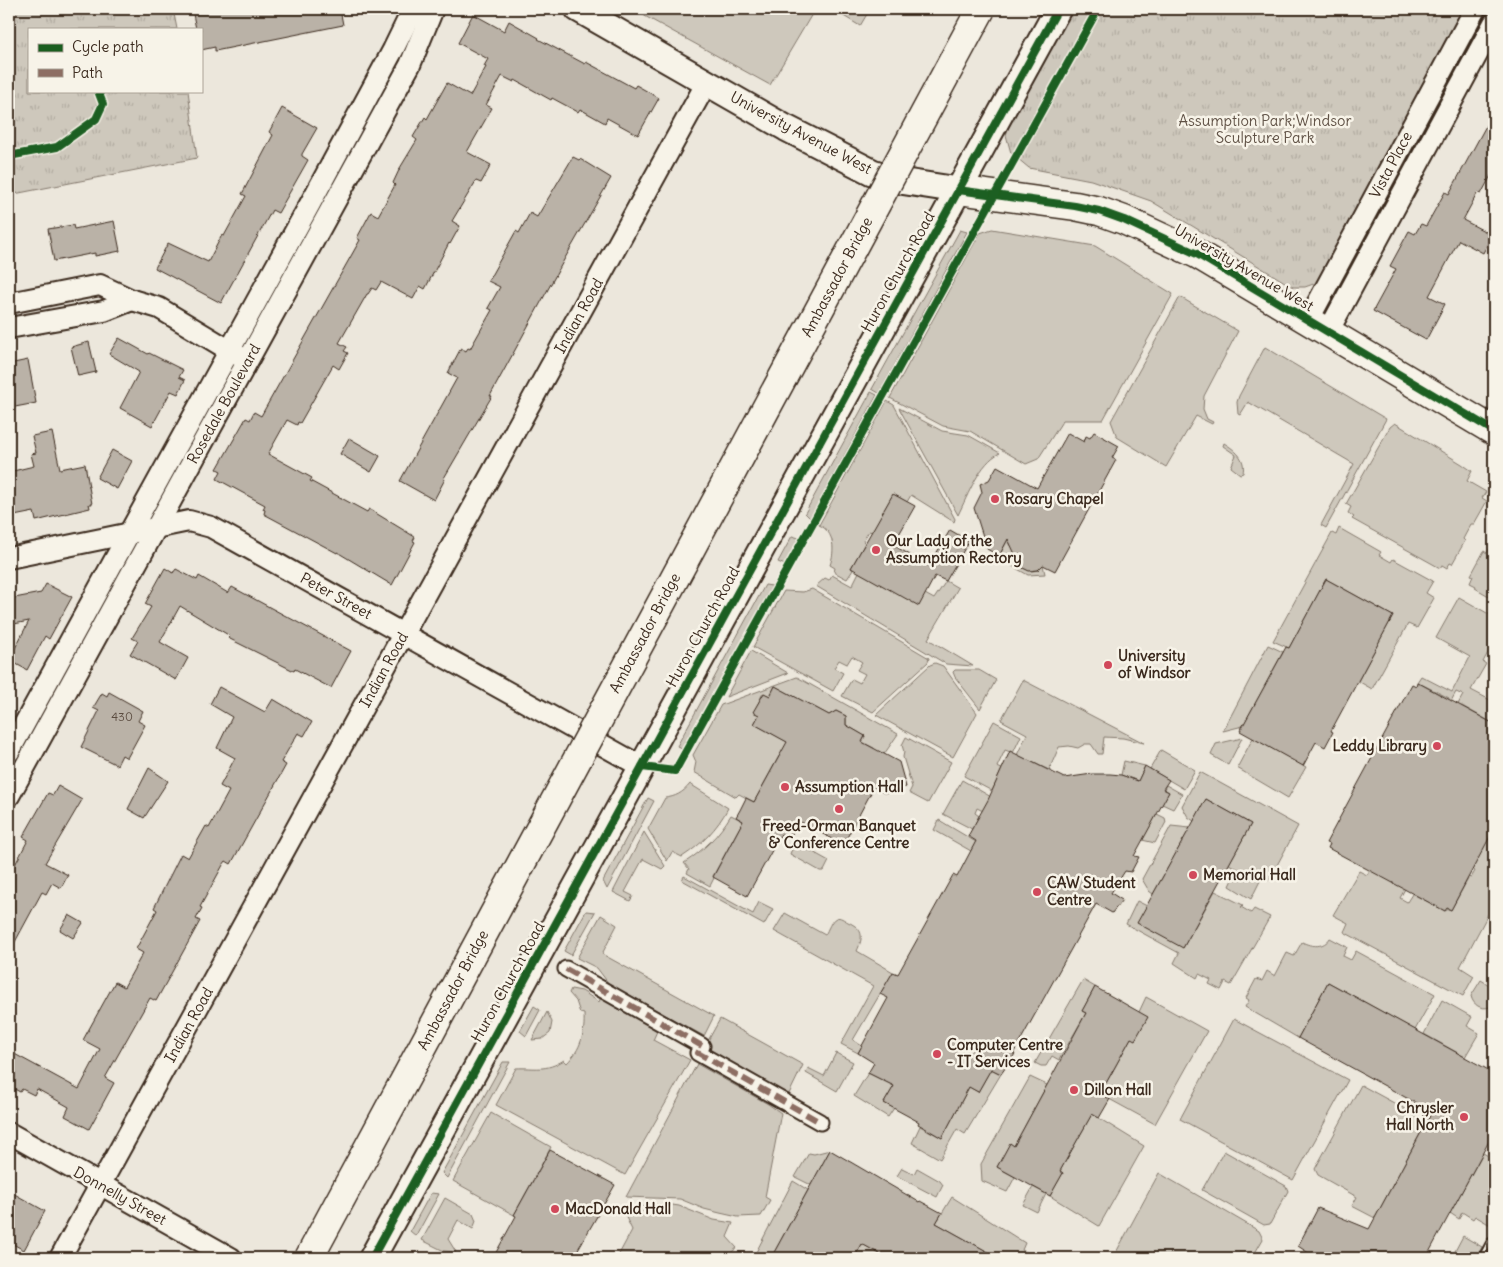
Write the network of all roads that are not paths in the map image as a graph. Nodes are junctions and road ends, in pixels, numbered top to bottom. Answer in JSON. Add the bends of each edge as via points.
{"nodes":[{"id":1,"x":413,"y":9,"type":"edge"},
{"id":2,"x":433,"y":9,"type":"edge"},
{"id":3,"x":578,"y":9,"type":"edge"},
{"id":4,"x":981,"y":9,"type":"edge"},
{"id":5,"x":1058,"y":9,"type":"edge"},
{"id":6,"x":1474,"y":9,"type":"edge"},
{"id":7,"x":1494,"y":23,"type":"edge"},
{"id":8,"x":707,"y":82,"type":"junction"},
{"id":9,"x":958,"y":190,"type":"junction"},
{"id":10,"x":132,"y":300,"type":"junction"},
{"id":11,"x":9,"y":303,"type":"edge"},
{"id":12,"x":1318,"y":326,"type":"junction"},
{"id":13,"x":9,"y":328,"type":"edge"},
{"id":14,"x":230,"y":350,"type":"junction"},
{"id":15,"x":248,"y":361,"type":"junction"},
{"id":16,"x":1494,"y":432,"type":"edge"},
{"id":17,"x":156,"y":528,"type":"junction"},
{"id":18,"x":129,"y":534,"type":"junction"},
{"id":19,"x":9,"y":558,"type":"edge"},
{"id":20,"x":404,"y":634,"type":"junction"},
{"id":21,"x":9,"y":752,"type":"edge"},
{"id":22,"x":642,"y":766,"type":"junction"},
{"id":23,"x":9,"y":796,"type":"edge"},
{"id":24,"x":566,"y":969,"type":"dead end"},
{"id":25,"x":820,"y":1122,"type":"dead end"},
{"id":26,"x":9,"y":1134,"type":"edge"},
{"id":27,"x":100,"y":1185,"type":"junction"},
{"id":28,"x":1494,"y":1245,"type":"edge"},
{"id":29,"x":60,"y":1258,"type":"edge"},
{"id":30,"x":231,"y":1258,"type":"edge"},
{"id":31,"x":309,"y":1258,"type":"edge"},
{"id":32,"x":372,"y":1258,"type":"edge"},
{"id":33,"x":1487,"y":1258,"type":"edge"}],
"edges":[{"from":1,"to":14,"type":"street","name":"Rosedale Boulevard"},
{"from":2,"to":15,"type":"street","name":"Rosedale Boulevard","via":[[410,65]]},
{"from":3,"to":8,"type":"street","name":"University Avenue West"},
{"from":4,"to":31,"type":"main road","name":"Ambassador Bridge","bridge":true},
{"from":5,"to":9,"type":"street","name":"Huron Church Road"},
{"from":6,"to":12,"type":"street","name":"Vista Place"},
{"from":7,"to":12,"type":"street","name":"Vista Place"},
{"from":8,"to":9,"type":"street","name":"University Avenue West","via":[[808,140],[872,172],[900,182]]},
{"from":8,"to":20,"type":"street","name":"Indian Road"},
{"from":9,"to":12,"type":"main road","name":"University Avenue West","via":[[1075,206],[1124,220],[1197,254]]},
{"from":9,"to":22,"type":"street","name":"Huron Church Road"},
{"from":10,"to":11,"type":"street","via":[[100,285]]},
{"from":10,"to":13,"type":"street","via":[[104,311]]},
{"from":10,"to":14,"type":"street","via":[[158,308]]},
{"from":12,"to":16,"type":"main road","name":"University Avenue West"},
{"from":14,"to":15,"type":"street"},
{"from":14,"to":18,"type":"street","name":"Rosedale Boulevard"},
{"from":15,"to":17,"type":"street","name":"Rosedale Boulevard"},
{"from":17,"to":18,"type":"street","name":"Peter Street"},
{"from":17,"to":20,"type":"street","name":"Peter Street","via":[[189,521],[212,526]]},
{"from":17,"to":23,"type":"street","name":"Rosedale Boulevard"},
{"from":18,"to":19,"type":"street","name":"Peter Street"},
{"from":18,"to":21,"type":"street","name":"Rosedale Boulevard"},
{"from":20,"to":22,"type":"street","name":"Peter Street"},
{"from":20,"to":27,"type":"street","name":"Indian Road"},
{"from":22,"to":32,"type":"street","name":"Huron Church Road"},
{"from":24,"to":25,"type":"street","via":[[702,1046],[698,1052]]},
{"from":26,"to":27,"type":"street","name":"Donnelly Street"},
{"from":27,"to":29,"type":"street","name":"Indian Road"},
{"from":27,"to":30,"type":"street","name":"Donnelly Street"},
{"from":28,"to":33,"type":"street"}]}
